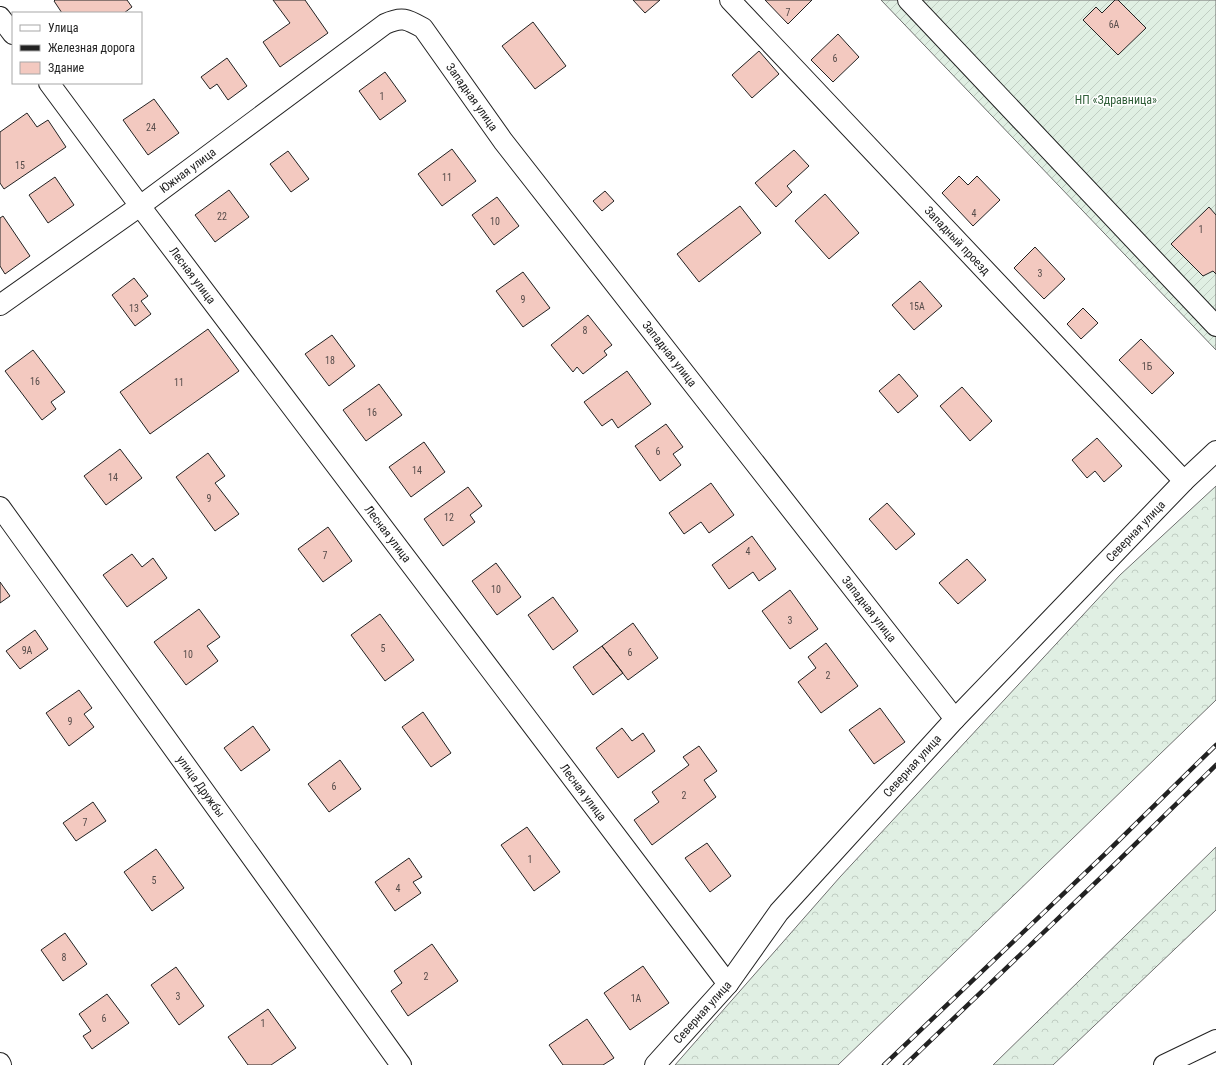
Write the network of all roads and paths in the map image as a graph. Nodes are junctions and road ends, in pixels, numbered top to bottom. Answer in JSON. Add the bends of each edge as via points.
{"nodes":[{"id":1,"x":730,"y":0,"type":"edge"},
{"id":2,"x":908,"y":0,"type":"edge"},
{"id":3,"x":0,"y":17,"type":"edge"},
{"id":4,"x":373,"y":32,"type":"joint"},
{"id":5,"x":12,"y":33,"type":"edge"},
{"id":6,"x":50,"y":84,"type":"edge"},
{"id":7,"x":140,"y":206,"type":"junction"},
{"id":8,"x":0,"y":305,"type":"edge"},
{"id":9,"x":1216,"y":326,"type":"edge"},
{"id":10,"x":1216,"y":451,"type":"edge"},
{"id":11,"x":1184,"y":481,"type":"junction"},
{"id":12,"x":0,"y":507,"type":"edge"},
{"id":13,"x":955,"y":719,"type":"junction"},
{"id":14,"x":728,"y":984,"type":"junction"},
{"id":15,"x":1216,"y":1040,"type":"edge"},
{"id":16,"x":401,"y":1065,"type":"edge"},
{"id":17,"x":655,"y":1065,"type":"edge"},
{"id":18,"x":1164,"y":1065,"type":"edge"}],
"edges":[{"from":1,"to":11,"type":"street","name":"Западный проезд"},
{"from":2,"to":9,"type":"street"},
{"from":3,"to":5,"type":"street"},
{"from":4,"to":7,"type":"street","name":"Южная улица"},
{"from":4,"to":13,"type":"street","name":"Западная улица","via":[[394,20],[403,19],[423,28],[503,141]]},
{"from":6,"to":7,"type":"street","name":"Лесная улица"},
{"from":7,"to":8,"type":"street","name":"Южная улица"},
{"from":7,"to":14,"type":"street","name":"Лесная улица"},
{"from":10,"to":11,"type":"street","name":"Северная улица"},
{"from":11,"to":13,"type":"street","name":"Северная улица"},
{"from":12,"to":16,"type":"street","name":"улица Дружбы"},
{"from":13,"to":14,"type":"street","name":"Северная улица","via":[[779,912]]},
{"from":14,"to":17,"type":"street","name":"Северная улица"},
{"from":15,"to":18,"type":"street"}]}
